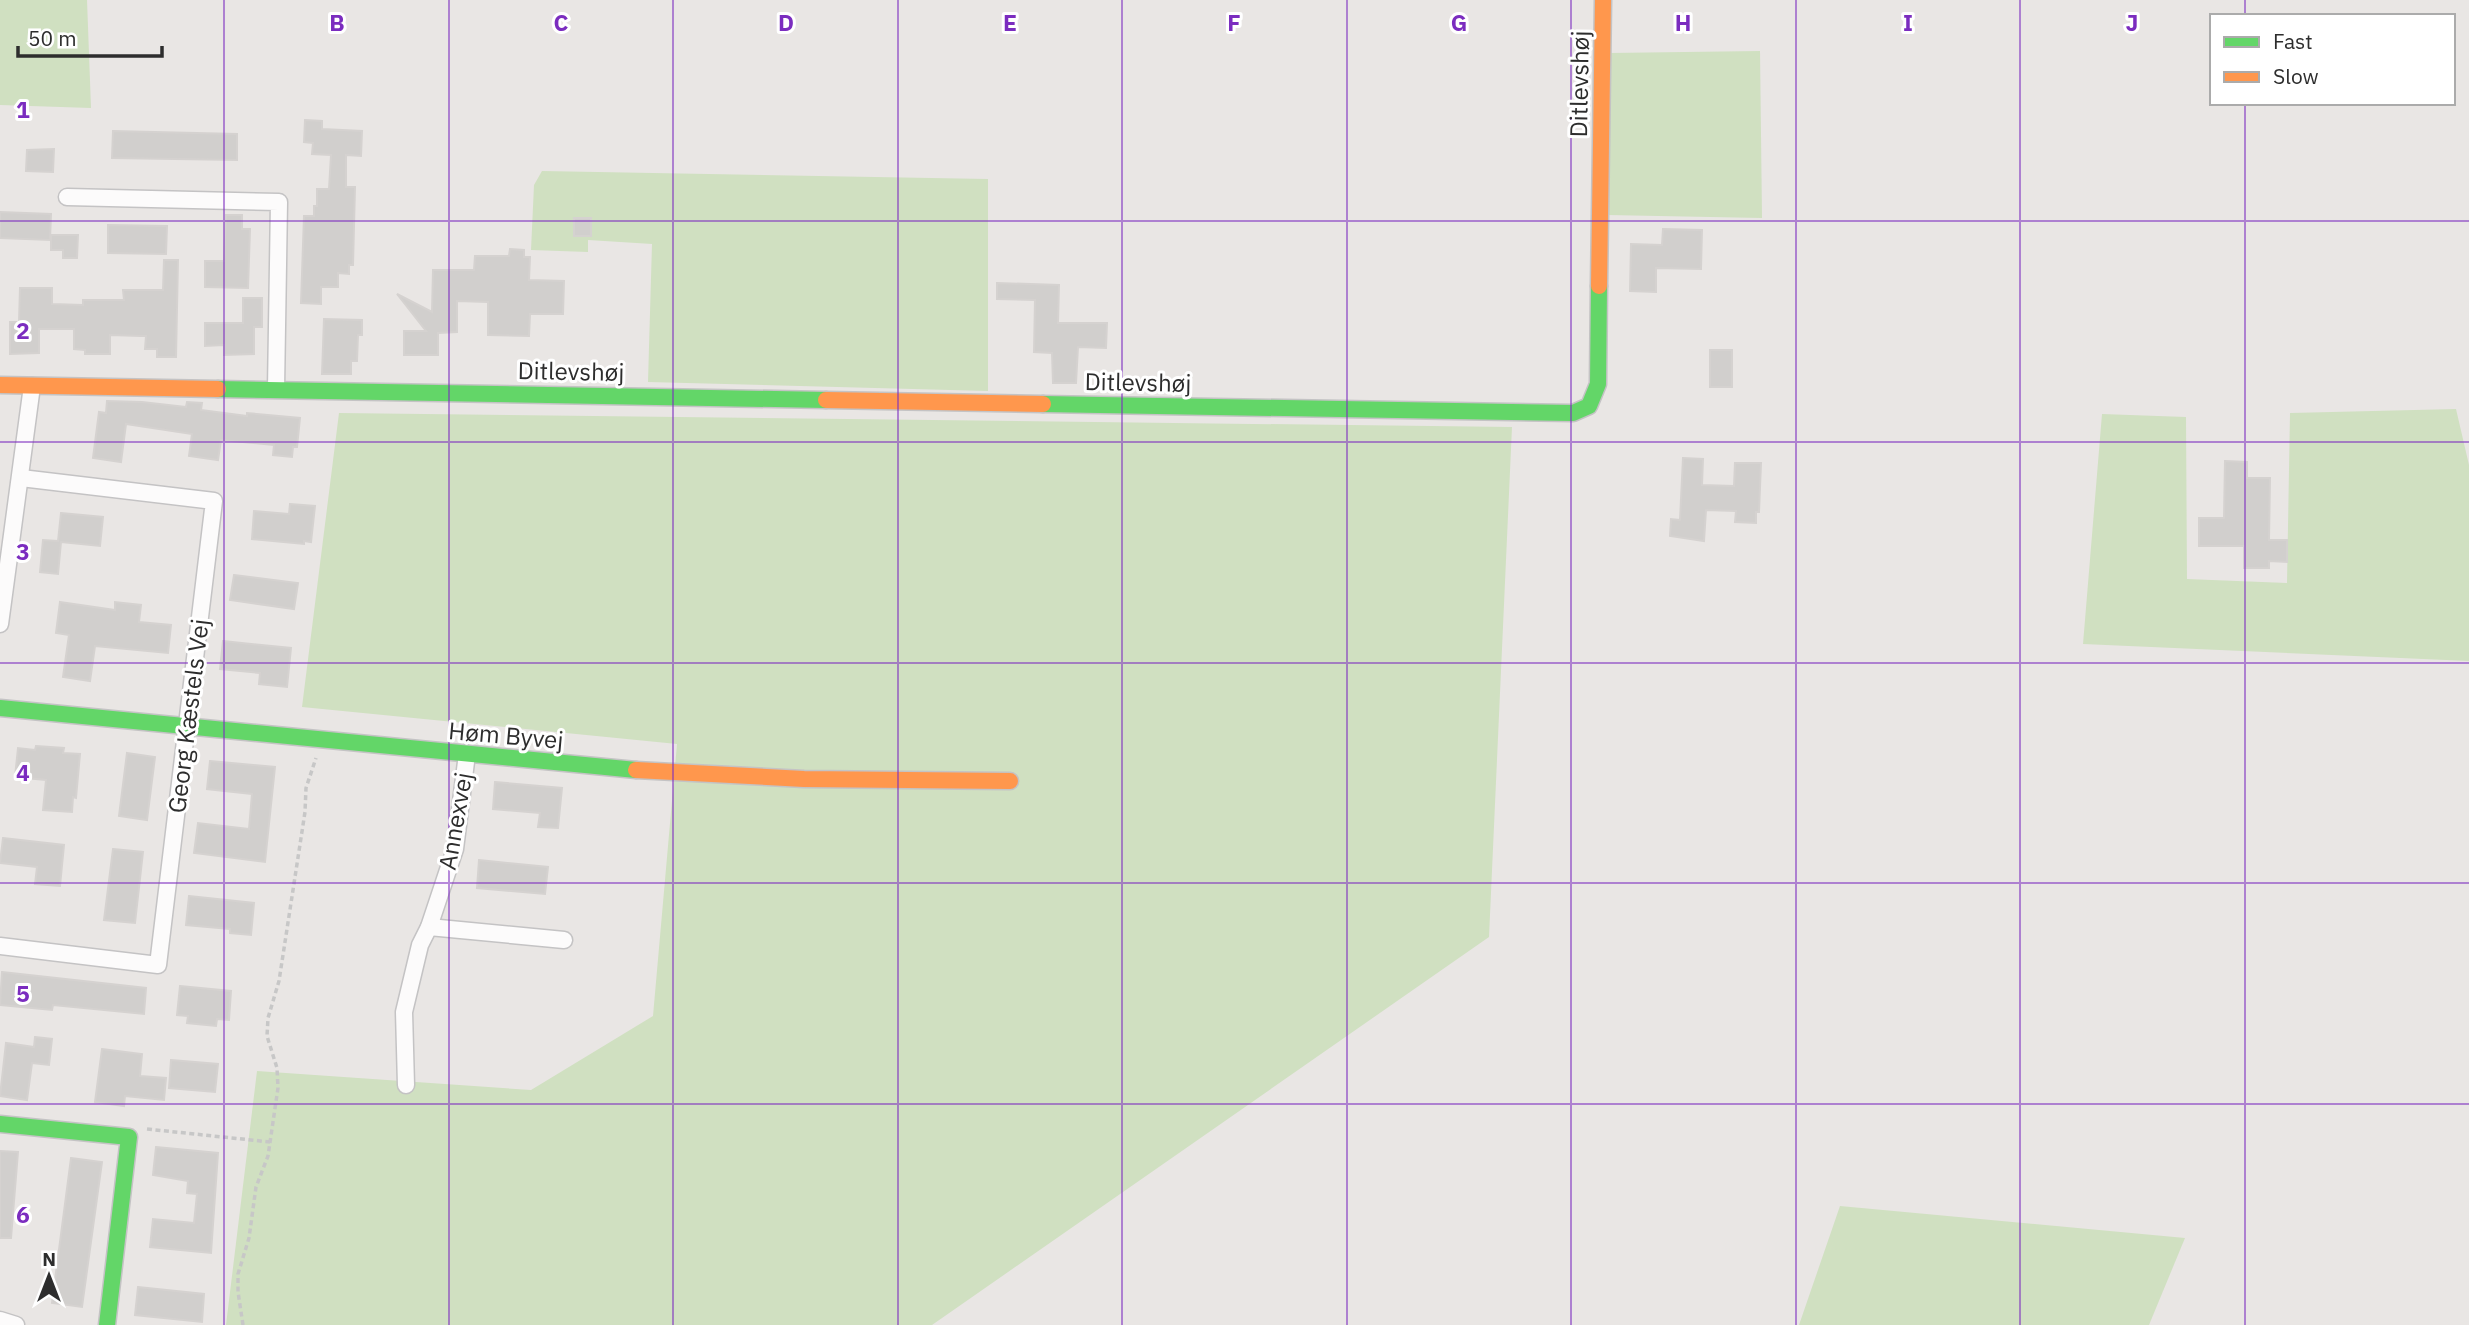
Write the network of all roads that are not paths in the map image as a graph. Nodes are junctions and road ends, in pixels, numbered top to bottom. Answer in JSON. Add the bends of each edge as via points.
{"nodes":[{"id":1,"x":1603,"y":0,"type":"edge"},
{"id":2,"x":67,"y":197,"type":"dead end"},
{"id":3,"x":0,"y":385,"type":"edge"},
{"id":4,"x":32,"y":386,"type":"junction"},
{"id":5,"x":276,"y":389,"type":"junction"},
{"id":6,"x":21,"y":478,"type":"junction"},
{"id":7,"x":0,"y":624,"type":"edge"},
{"id":8,"x":0,"y":708,"type":"edge"},
{"id":9,"x":187,"y":727,"type":"junction"},
{"id":10,"x":467,"y":754,"type":"junction"},
{"id":11,"x":1010,"y":780,"type":"dead end"},
{"id":12,"x":429,"y":927,"type":"junction"},
{"id":13,"x":564,"y":940,"type":"dead end"},
{"id":14,"x":0,"y":946,"type":"edge"},
{"id":15,"x":406,"y":1085,"type":"dead end"},
{"id":16,"x":0,"y":1124,"type":"edge"},
{"id":17,"x":0,"y":1321,"type":"edge"},
{"id":18,"x":16,"y":1325,"type":"edge"},
{"id":19,"x":107,"y":1325,"type":"edge"}],
"edges":[{"from":1,"to":5,"type":"street","name":"Ditlevshøj","via":[[1598,384],[1589,406],[1573,413]]},
{"from":2,"to":5,"type":"street","via":[[279,202]]},
{"from":3,"to":4,"type":"street","name":"Ditlevshøj"},
{"from":4,"to":5,"type":"street","name":"Ditlevshøj"},
{"from":4,"to":6,"type":"street"},
{"from":6,"to":7,"type":"street"},
{"from":6,"to":9,"type":"street","name":"Georg Kæstels Vej","via":[[214,501]]},
{"from":8,"to":9,"type":"street","name":"Høm Byvej"},
{"from":9,"to":10,"type":"street","name":"Høm Byvej"},
{"from":9,"to":14,"type":"street","name":"Georg Kæstels Vej","via":[[158,965]]},
{"from":10,"to":11,"type":"street","name":"Høm Byvej","via":[[795,780]]},
{"from":10,"to":12,"type":"street","name":"Annexvej","via":[[456,849]]},
{"from":12,"to":13,"type":"street"},
{"from":12,"to":15,"type":"street","name":"Annexvej","via":[[420,945],[404,1012]]},
{"from":16,"to":19,"type":"street","via":[[129,1137]]},
{"from":17,"to":18,"type":"street"}]}
